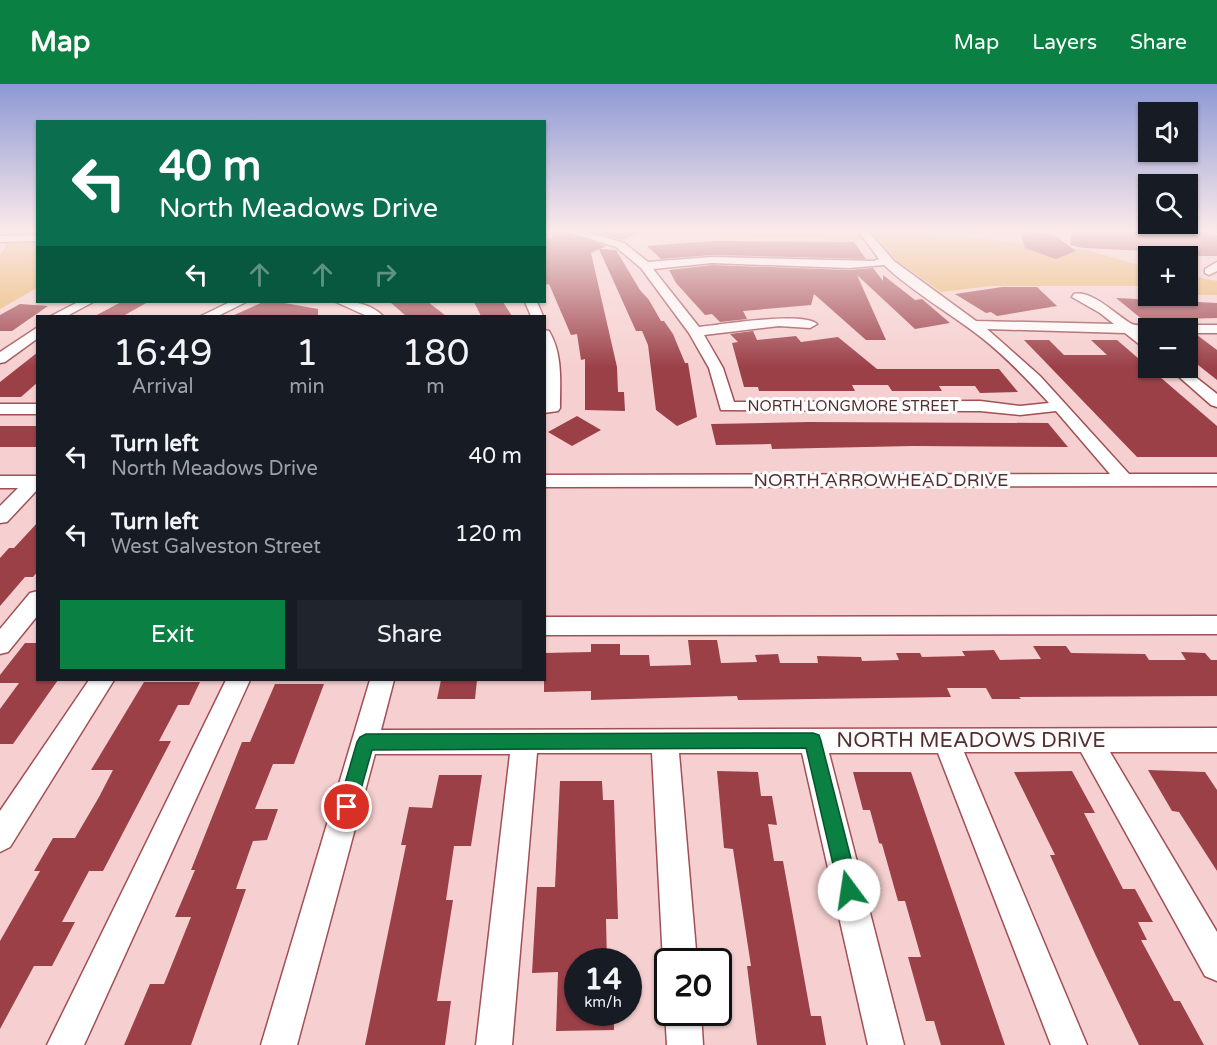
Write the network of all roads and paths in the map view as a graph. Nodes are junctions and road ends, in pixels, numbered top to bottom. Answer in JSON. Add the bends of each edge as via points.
{"nodes":[{"id":1,"x":653,"y":277,"type":"edge"},
{"id":2,"x":910,"y":277,"type":"edge"},
{"id":3,"x":1078,"y":297,"type":"dead end"},
{"id":4,"x":85,"y":303,"type":"edge"},
{"id":5,"x":238,"y":303,"type":"edge"},
{"id":6,"x":345,"y":303,"type":"edge"},
{"id":7,"x":60,"y":315,"type":"edge"},
{"id":8,"x":210,"y":315,"type":"edge"},
{"id":9,"x":374,"y":315,"type":"edge"},
{"id":10,"x":810,"y":324,"type":"dead end"},
{"id":11,"x":980,"y":329,"type":"junction"},
{"id":12,"x":1129,"y":329,"type":"junction"},
{"id":13,"x":1138,"y":329,"type":"edge"},
{"id":14,"x":1198,"y":329,"type":"edge"},
{"id":15,"x":1217,"y":329,"type":"edge"},
{"id":16,"x":36,"y":332,"type":"edge"},
{"id":17,"x":695,"y":333,"type":"junction"},
{"id":18,"x":1138,"y":336,"type":"edge"},
{"id":19,"x":546,"y":339,"type":"edge"},
{"id":20,"x":0,"y":359,"type":"edge"},
{"id":21,"x":1188,"y":378,"type":"edge"},
{"id":22,"x":1217,"y":402,"type":"edge"},
{"id":23,"x":1059,"y":406,"type":"junction"},
{"id":24,"x":546,"y":408,"type":"edge"},
{"id":25,"x":0,"y":410,"type":"edge"},
{"id":26,"x":36,"y":410,"type":"edge"},
{"id":27,"x":1124,"y":480,"type":"junction"},
{"id":28,"x":1217,"y":480,"type":"edge"},
{"id":29,"x":546,"y":481,"type":"edge"},
{"id":30,"x":0,"y":482,"type":"edge"},
{"id":31,"x":36,"y":482,"type":"edge"},
{"id":32,"x":0,"y":517,"type":"edge"},
{"id":33,"x":36,"y":600,"type":"edge"},
{"id":34,"x":1217,"y":625,"type":"edge"},
{"id":35,"x":546,"y":626,"type":"edge"},
{"id":36,"x":0,"y":645,"type":"edge"},
{"id":37,"x":101,"y":681,"type":"edge"},
{"id":38,"x":238,"y":681,"type":"edge"},
{"id":39,"x":382,"y":681,"type":"edge"},
{"id":40,"x":946,"y":740,"type":"junction"},
{"id":41,"x":1088,"y":740,"type":"junction"},
{"id":42,"x":1217,"y":740,"type":"edge"},
{"id":43,"x":665,"y":741,"type":"junction"},
{"id":44,"x":813,"y":741,"type":"junction"},
{"id":45,"x":366,"y":742,"type":"junction"},
{"id":46,"x":525,"y":742,"type":"junction"},
{"id":47,"x":0,"y":837,"type":"edge"},
{"id":48,"x":679,"y":948,"type":"edge"},
{"id":49,"x":1217,"y":964,"type":"edge"},
{"id":50,"x":684,"y":1026,"type":"edge"},
{"id":51,"x":65,"y":1045,"type":"edge"},
{"id":52,"x":279,"y":1045,"type":"edge"},
{"id":53,"x":494,"y":1045,"type":"edge"},
{"id":54,"x":685,"y":1045,"type":"edge"},
{"id":55,"x":886,"y":1045,"type":"edge"},
{"id":56,"x":1069,"y":1045,"type":"edge"}],
"edges":[{"from":1,"to":17,"type":"street"},
{"from":2,"to":11,"type":"street"},
{"from":3,"to":12,"type":"street","via":[[1105,310]]},
{"from":4,"to":7,"type":"street"},
{"from":5,"to":8,"type":"street"},
{"from":6,"to":9,"type":"street"},
{"from":10,"to":17,"type":"street","via":[[779,322]]},
{"from":11,"to":12,"type":"street"},
{"from":11,"to":23,"type":"street"},
{"from":12,"to":13,"type":"street"},
{"from":12,"to":18,"type":"street"},
{"from":14,"to":15,"type":"street"},
{"from":16,"to":20,"type":"street"},
{"from":17,"to":23,"type":"street","name":"NORTH LONGMORE STREET","via":[[716,368],[727,407],[980,406],[1024,411]]},
{"from":19,"to":24,"type":"street","via":[[553,368],[552,408]]},
{"from":21,"to":22,"type":"street"},
{"from":23,"to":27,"type":"street"},
{"from":25,"to":26,"type":"street"},
{"from":27,"to":28,"type":"street","name":"NORTH ARROWHEAD DRIVE"},
{"from":27,"to":29,"type":"street","name":"NORTH ARROWHEAD DRIVE"},
{"from":30,"to":31,"type":"street"},
{"from":31,"to":32,"type":"street"},
{"from":33,"to":36,"type":"street"},
{"from":34,"to":35,"type":"street"},
{"from":37,"to":47,"type":"street"},
{"from":38,"to":51,"type":"street"},
{"from":39,"to":45,"type":"street"},
{"from":40,"to":41,"type":"street","name":"NORTH MEADOWS DRIVE"},
{"from":40,"to":44,"type":"street","name":"NORTH MEADOWS DRIVE"},
{"from":40,"to":56,"type":"street"},
{"from":41,"to":42,"type":"street","name":"NORTH MEADOWS DRIVE"},
{"from":41,"to":49,"type":"street"},
{"from":43,"to":44,"type":"street","name":"NORTH MEADOWS DRIVE"},
{"from":43,"to":46,"type":"street","name":"NORTH MEADOWS DRIVE"},
{"from":43,"to":48,"type":"street"},
{"from":44,"to":55,"type":"street"},
{"from":45,"to":46,"type":"street","name":"NORTH MEADOWS DRIVE"},
{"from":45,"to":52,"type":"street"},
{"from":46,"to":53,"type":"street"},
{"from":50,"to":54,"type":"street"}]}
